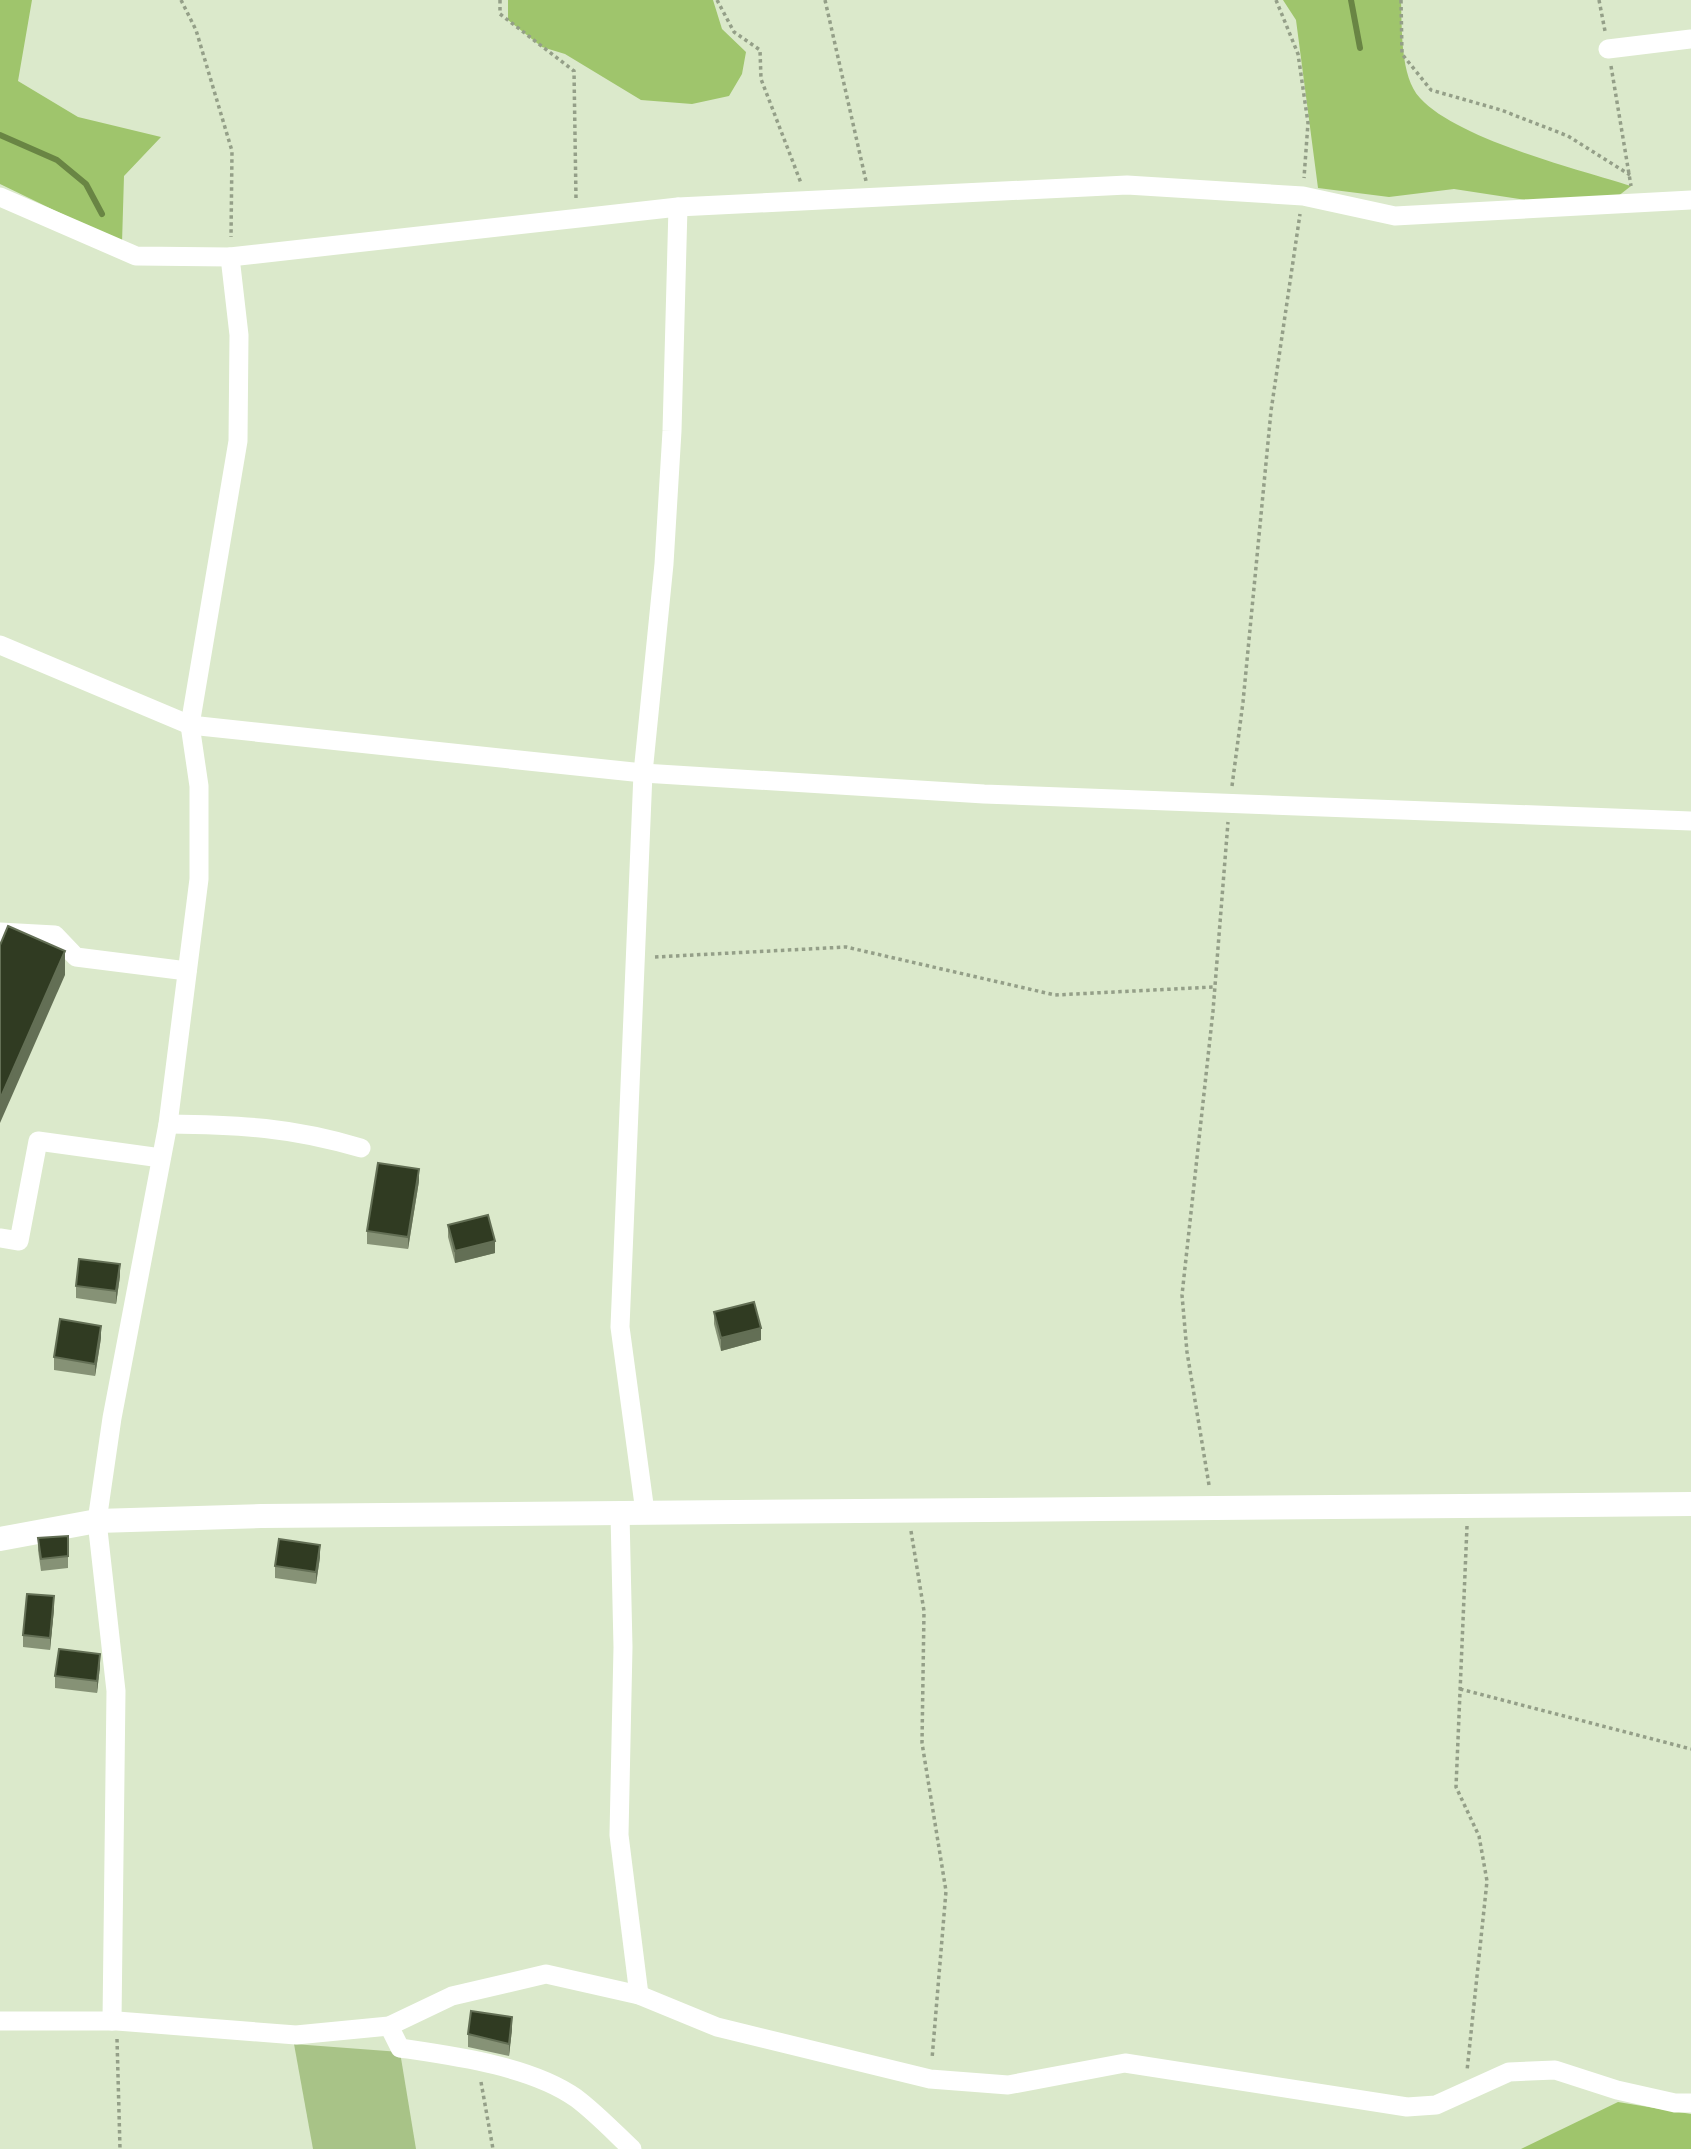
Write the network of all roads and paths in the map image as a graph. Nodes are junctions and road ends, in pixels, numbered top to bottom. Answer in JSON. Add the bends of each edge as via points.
{"nodes":[{"id":1,"x":181,"y":0,"type":"edge"},
{"id":2,"x":500,"y":0,"type":"edge"},
{"id":3,"x":718,"y":0,"type":"edge"},
{"id":4,"x":825,"y":0,"type":"edge"},
{"id":5,"x":1276,"y":0,"type":"edge"},
{"id":6,"x":1401,"y":0,"type":"edge"},
{"id":7,"x":1599,"y":0,"type":"edge"},
{"id":8,"x":1691,"y":39,"type":"edge"},
{"id":9,"x":1608,"y":49,"type":"junction"},
{"id":10,"x":1630,"y":175,"type":"junction"},
{"id":11,"x":1303,"y":196,"type":"junction"},
{"id":12,"x":0,"y":197,"type":"edge"},
{"id":13,"x":871,"y":200,"type":"junction"},
{"id":14,"x":1691,"y":200,"type":"edge"},
{"id":15,"x":808,"y":202,"type":"junction"},
{"id":16,"x":1634,"y":202,"type":"junction"},
{"id":17,"x":678,"y":207,"type":"junction"},
{"id":18,"x":576,"y":218,"type":"junction"},
{"id":19,"x":230,"y":257,"type":"junction"},
{"id":20,"x":0,"y":645,"type":"edge"},
{"id":21,"x":190,"y":725,"type":"junction"},
{"id":22,"x":643,"y":773,"type":"junction"},
{"id":23,"x":1230,"y":801,"type":"junction"},
{"id":24,"x":1691,"y":821,"type":"edge"},
{"id":25,"x":0,"y":932,"type":"edge"},
{"id":26,"x":636,"y":958,"type":"junction"},
{"id":27,"x":187,"y":971,"type":"junction"},
{"id":28,"x":1213,"y":987,"type":"junction"},
{"id":29,"x":168,"y":1124,"type":"junction"},
{"id":30,"x":361,"y":1148,"type":"dead end"},
{"id":31,"x":161,"y":1158,"type":"junction"},
{"id":32,"x":0,"y":1238,"type":"edge"},
{"id":33,"x":1691,"y":1504,"type":"edge"},
{"id":34,"x":1468,"y":1506,"type":"junction"},
{"id":35,"x":1212,"y":1508,"type":"junction"},
{"id":36,"x":908,"y":1511,"type":"junction"},
{"id":37,"x":633,"y":1513,"type":"junction"},
{"id":38,"x":97,"y":1521,"type":"junction"},
{"id":39,"x":0,"y":1539,"type":"edge"},
{"id":40,"x":1460,"y":1689,"type":"junction"},
{"id":41,"x":1691,"y":1749,"type":"edge"},
{"id":42,"x":639,"y":1995,"type":"junction"},
{"id":43,"x":0,"y":2021,"type":"edge"},
{"id":44,"x":114,"y":2021,"type":"junction"},
{"id":45,"x":389,"y":2026,"type":"junction"},
{"id":46,"x":477,"y":2062,"type":"junction"},
{"id":47,"x":930,"y":2079,"type":"junction"},
{"id":48,"x":1465,"y":2093,"type":"junction"},
{"id":49,"x":1691,"y":2103,"type":"edge"},
{"id":50,"x":120,"y":2149,"type":"edge"},
{"id":51,"x":493,"y":2149,"type":"edge"},
{"id":52,"x":632,"y":2149,"type":"edge"}],
"edges":[{"from":1,"to":19,"type":"path","via":[[196,30],[232,151]]},
{"from":2,"to":18,"type":"path","via":[[500,14],[574,71]]},
{"from":3,"to":15,"type":"path","via":[[734,32],[760,50],[761,79]]},
{"from":4,"to":13,"type":"path"},
{"from":5,"to":11,"type":"path","via":[[1298,54],[1308,123]]},
{"from":6,"to":10,"type":"path","via":[[1402,54],[1431,90],[1568,136]]},
{"from":7,"to":9,"type":"path"},
{"from":8,"to":9,"type":"street"},
{"from":9,"to":10,"type":"path"},
{"from":10,"to":16,"type":"path"},
{"from":11,"to":13,"type":"street","via":[[1127,185]]},
{"from":11,"to":16,"type":"street","via":[[1395,216]]},
{"from":11,"to":23,"type":"path","via":[[1271,411]]},
{"from":12,"to":19,"type":"street","via":[[136,256]]},
{"from":13,"to":15,"type":"street"},
{"from":14,"to":16,"type":"street"},
{"from":15,"to":17,"type":"street"},
{"from":17,"to":18,"type":"street"},
{"from":17,"to":22,"type":"street","via":[[665,550]]},
{"from":18,"to":19,"type":"street"},
{"from":19,"to":21,"type":"street","via":[[239,335],[238,441]]},
{"from":20,"to":21,"type":"street"},
{"from":21,"to":22,"type":"street"},
{"from":21,"to":27,"type":"street","via":[[198,786],[199,879]]},
{"from":22,"to":23,"type":"street","via":[[984,793]]},
{"from":22,"to":26,"type":"street"},
{"from":23,"to":24,"type":"street"},
{"from":23,"to":28,"type":"path"},
{"from":25,"to":27,"type":"street","via":[[55,935],[76,957]]},
{"from":26,"to":28,"type":"path","via":[[846,947],[1055,995]]},
{"from":26,"to":37,"type":"street","via":[[620,1327]]},
{"from":27,"to":29,"type":"street"},
{"from":28,"to":35,"type":"path","via":[[1182,1295]]},
{"from":29,"to":30,"type":"street","via":[[262,1126],[312,1133]]},
{"from":29,"to":31,"type":"street"},
{"from":31,"to":32,"type":"street","via":[[38,1142],[19,1241]]},
{"from":31,"to":38,"type":"street"},
{"from":33,"to":34,"type":"street"},
{"from":34,"to":35,"type":"street"},
{"from":34,"to":40,"type":"path"},
{"from":35,"to":36,"type":"street"},
{"from":36,"to":37,"type":"street"},
{"from":36,"to":47,"type":"path","via":[[924,1611],[922,1743],[946,1891]]},
{"from":37,"to":38,"type":"street"},
{"from":37,"to":42,"type":"street","via":[[623,1647],[619,1835]]},
{"from":38,"to":39,"type":"street"},
{"from":38,"to":44,"type":"street","via":[[116,1691]]},
{"from":40,"to":41,"type":"path"},
{"from":40,"to":48,"type":"path","via":[[1456,1787],[1479,1836],[1487,1881]]},
{"from":42,"to":45,"type":"street","via":[[546,1974],[452,1996]]},
{"from":42,"to":47,"type":"street","via":[[717,2027]]},
{"from":43,"to":44,"type":"street"},
{"from":44,"to":45,"type":"street","via":[[296,2035]]},
{"from":44,"to":50,"type":"path"},
{"from":45,"to":46,"type":"street","via":[[400,2048]]},
{"from":46,"to":51,"type":"path"},
{"from":46,"to":52,"type":"street","via":[[525,2074],[575,2097]]},
{"from":47,"to":48,"type":"street","via":[[1007,2085],[1125,2063],[1407,2106],[1436,2105]]},
{"from":48,"to":49,"type":"street","via":[[1509,2072],[1555,2070],[1617,2090]]}]}
